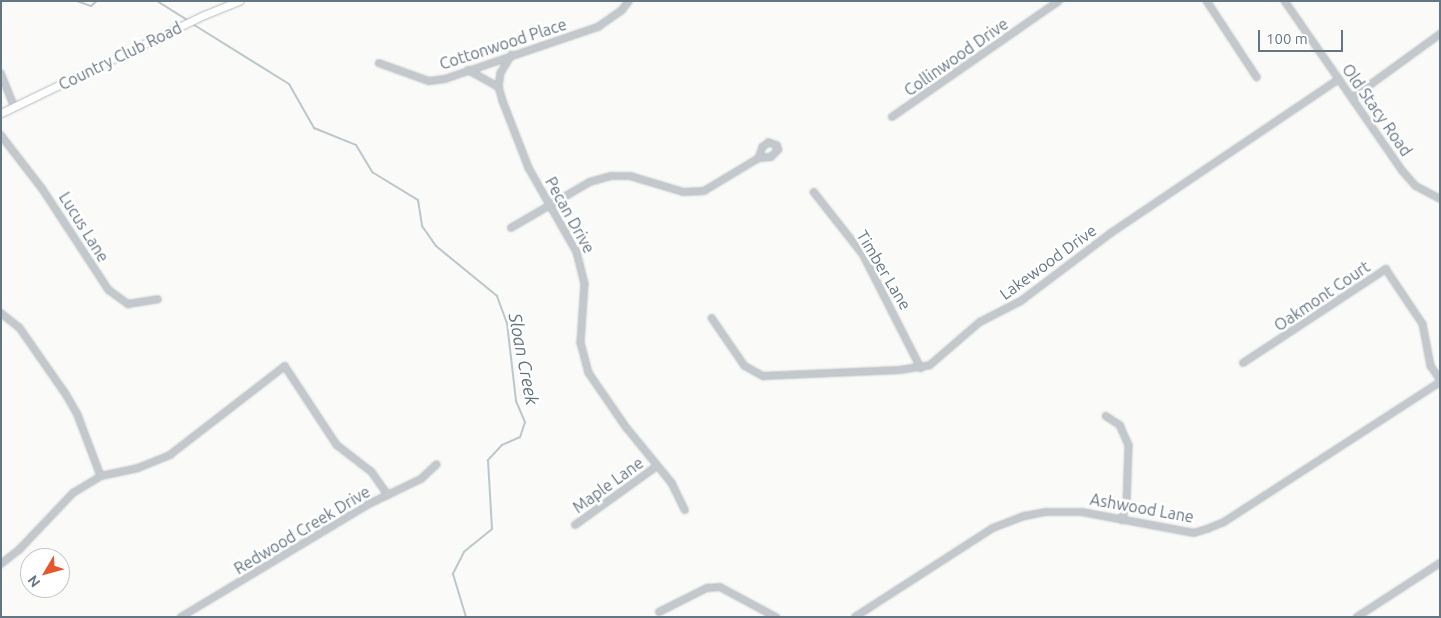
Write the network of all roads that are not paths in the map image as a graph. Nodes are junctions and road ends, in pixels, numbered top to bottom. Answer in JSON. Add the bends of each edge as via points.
{"nodes":[{"id":1,"x":240,"y":1,"type":"edge"},
{"id":2,"x":628,"y":1,"type":"edge"},
{"id":3,"x":1059,"y":1,"type":"edge"},
{"id":4,"x":1207,"y":1,"type":"edge"},
{"id":5,"x":1285,"y":1,"type":"edge"},
{"id":6,"x":1440,"y":34,"type":"edge"},
{"id":7,"x":512,"y":54,"type":"junction"},
{"id":8,"x":379,"y":63,"type":"dead end"},
{"id":9,"x":468,"y":70,"type":"junction"},
{"id":10,"x":1,"y":73,"type":"edge"},
{"id":11,"x":1257,"y":77,"type":"dead end"},
{"id":12,"x":1339,"y":79,"type":"junction"},
{"id":13,"x":499,"y":87,"type":"junction"},
{"id":14,"x":1352,"y":98,"type":"junction"},
{"id":15,"x":14,"y":106,"type":"junction"},
{"id":16,"x":1,"y":113,"type":"edge"},
{"id":17,"x":892,"y":117,"type":"dead end"},
{"id":18,"x":1,"y":135,"type":"edge"},
{"id":19,"x":760,"y":158,"type":"dead end"},
{"id":20,"x":814,"y":192,"type":"dead end"},
{"id":21,"x":1440,"y":199,"type":"edge"},
{"id":22,"x":550,"y":204,"type":"junction"},
{"id":23,"x":511,"y":228,"type":"dead end"},
{"id":24,"x":158,"y":298,"type":"dead end"},
{"id":25,"x":1,"y":313,"type":"edge"},
{"id":26,"x":712,"y":318,"type":"dead end"},
{"id":27,"x":1243,"y":363,"type":"dead end"},
{"id":28,"x":921,"y":368,"type":"junction"},
{"id":29,"x":1440,"y":381,"type":"edge"},
{"id":30,"x":1106,"y":416,"type":"dead end"},
{"id":31,"x":436,"y":466,"type":"dead end"},
{"id":32,"x":657,"y":466,"type":"junction"},
{"id":33,"x":101,"y":476,"type":"junction"},
{"id":34,"x":388,"y":494,"type":"junction"},
{"id":35,"x":685,"y":510,"type":"dead end"},
{"id":36,"x":1122,"y":520,"type":"junction"},
{"id":37,"x":575,"y":525,"type":"dead end"},
{"id":38,"x":1440,"y":563,"type":"edge"},
{"id":39,"x":1,"y":564,"type":"edge"},
{"id":40,"x":659,"y":612,"type":"dead end"},
{"id":41,"x":181,"y":617,"type":"edge"},
{"id":42,"x":776,"y":617,"type":"edge"},
{"id":43,"x":855,"y":617,"type":"edge"},
{"id":44,"x":1357,"y":617,"type":"edge"}],
"edges":[{"from":1,"to":15,"type":"main road","name":"Country Club Road"},
{"from":2,"to":7,"type":"street","name":"Cottonwood Place","via":[[622,10],[598,27]]},
{"from":3,"to":17,"type":"street","name":"Collinwood Drive"},
{"from":4,"to":11,"type":"street"},
{"from":5,"to":12,"type":"street","name":"Old Stacy Road"},
{"from":6,"to":14,"type":"street"},
{"from":7,"to":9,"type":"street","name":"Cottonwood Place"},
{"from":7,"to":13,"type":"street","via":[[501,73]]},
{"from":8,"to":9,"type":"street","name":"Cottonwood Place","via":[[429,81]]},
{"from":9,"to":13,"type":"street"},
{"from":10,"to":15,"type":"street"},
{"from":12,"to":14,"type":"street","name":"Old Stacy Road"},
{"from":12,"to":28,"type":"street","name":"Lakewood Drive","via":[[1111,232],[1021,301],[980,322],[942,357]]},
{"from":13,"to":22,"type":"street","name":"Pecan Drive","via":[[529,168]]},
{"from":14,"to":21,"type":"street","name":"Old Stacy Road","via":[[1416,186]]},
{"from":15,"to":16,"type":"main road","name":"Country Club Road"},
{"from":18,"to":24,"type":"street","name":"Lucus Lane","via":[[42,188],[109,290],[128,304]]},
{"from":19,"to":22,"type":"street","via":[[704,191],[684,192],[630,176],[611,176],[590,182]]},
{"from":20,"to":28,"type":"street","name":"Timber Lane","via":[[863,254]]},
{"from":22,"to":23,"type":"street"},
{"from":22,"to":32,"type":"street","name":"Pecan Drive","via":[[578,252],[582,266],[581,343],[589,373]]},
{"from":25,"to":33,"type":"street","via":[[20,328],[66,394],[78,415]]},
{"from":26,"to":28,"type":"street","name":"Lakewood Drive","via":[[745,366],[763,376]]},
{"from":27,"to":29,"type":"street","name":"Oakmont Court","via":[[1386,269],[1423,324],[1431,366]]},
{"from":29,"to":36,"type":"street","name":"Ashwood Lane","via":[[1224,522],[1194,533]]},
{"from":30,"to":36,"type":"street","via":[[1120,425],[1129,445],[1127,505]]},
{"from":31,"to":34,"type":"street","name":"Redwood Creek Drive","via":[[421,479]]},
{"from":32,"to":35,"type":"street","name":"Pecan Drive","via":[[672,482]]},
{"from":32,"to":37,"type":"street","name":"Maple Lane"},
{"from":33,"to":34,"type":"street","via":[[138,468],[170,455],[285,366],[337,445],[372,472]]},
{"from":33,"to":39,"type":"street","via":[[72,493],[20,550]]},
{"from":34,"to":41,"type":"street","name":"Redwood Creek Drive"},
{"from":36,"to":43,"type":"street","name":"Ashwood Lane","via":[[1066,511],[1046,512],[1007,522]]},
{"from":38,"to":44,"type":"street"},
{"from":40,"to":42,"type":"street","via":[[707,588],[720,587]]}]}
